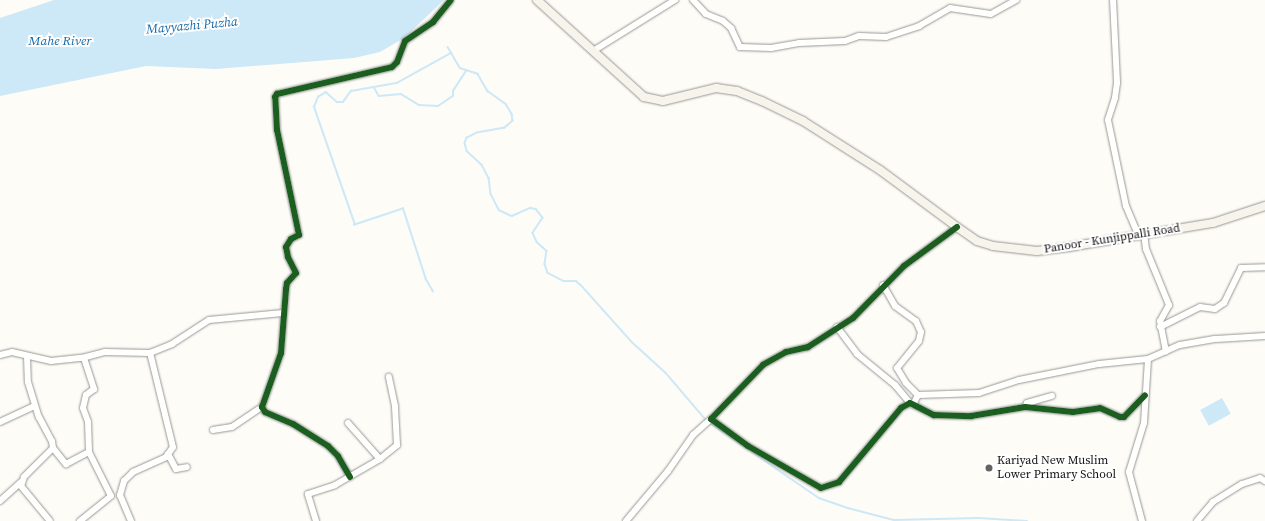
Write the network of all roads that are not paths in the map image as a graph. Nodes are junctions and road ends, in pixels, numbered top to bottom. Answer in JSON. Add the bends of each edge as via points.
{"nodes":[{"id":1,"x":451,"y":0,"type":"edge"},
{"id":2,"x":537,"y":0,"type":"edge"},
{"id":3,"x":675,"y":0,"type":"edge"},
{"id":4,"x":693,"y":0,"type":"edge"},
{"id":5,"x":1016,"y":0,"type":"edge"},
{"id":6,"x":1113,"y":0,"type":"edge"},
{"id":7,"x":593,"y":51,"type":"junction"},
{"id":8,"x":1265,"y":206,"type":"edge"},
{"id":9,"x":957,"y":227,"type":"junction"},
{"id":10,"x":1141,"y":233,"type":"junction"},
{"id":11,"x":1265,"y":267,"type":"edge"},
{"id":12,"x":884,"y":285,"type":"junction"},
{"id":13,"x":283,"y":313,"type":"junction"},
{"id":14,"x":837,"y":327,"type":"junction"},
{"id":15,"x":1160,"y":327,"type":"junction"},
{"id":16,"x":1265,"y":336,"type":"edge"},
{"id":17,"x":1166,"y":350,"type":"junction"},
{"id":18,"x":150,"y":352,"type":"junction"},
{"id":19,"x":0,"y":355,"type":"edge"},
{"id":20,"x":27,"y":357,"type":"junction"},
{"id":21,"x":84,"y":358,"type":"junction"},
{"id":22,"x":1148,"y":359,"type":"junction"},
{"id":23,"x":389,"y":377,"type":"dead end"},
{"id":24,"x":918,"y":394,"type":"junction"},
{"id":25,"x":1145,"y":395,"type":"junction"},
{"id":26,"x":1052,"y":396,"type":"dead end"},
{"id":27,"x":911,"y":404,"type":"junction"},
{"id":28,"x":35,"y":406,"type":"junction"},
{"id":29,"x":262,"y":407,"type":"junction"},
{"id":30,"x":1025,"y":407,"type":"junction"},
{"id":31,"x":711,"y":419,"type":"junction"},
{"id":32,"x":0,"y":422,"type":"edge"},
{"id":33,"x":348,"y":423,"type":"dead end"},
{"id":34,"x":213,"y":430,"type":"dead end"},
{"id":35,"x":53,"y":448,"type":"junction"},
{"id":36,"x":89,"y":452,"type":"junction"},
{"id":37,"x":168,"y":454,"type":"junction"},
{"id":38,"x":380,"y":459,"type":"junction"},
{"id":39,"x":187,"y":467,"type":"dead end"},
{"id":40,"x":350,"y":477,"type":"junction"},
{"id":41,"x":1265,"y":481,"type":"edge"},
{"id":42,"x":21,"y":482,"type":"junction"},
{"id":43,"x":0,"y":500,"type":"edge"},
{"id":44,"x":50,"y":521,"type":"edge"},
{"id":45,"x":80,"y":521,"type":"edge"},
{"id":46,"x":130,"y":521,"type":"edge"},
{"id":47,"x":316,"y":521,"type":"edge"},
{"id":48,"x":626,"y":521,"type":"edge"},
{"id":49,"x":1142,"y":521,"type":"edge"},
{"id":50,"x":1197,"y":521,"type":"edge"}],
"edges":[{"from":1,"to":13,"type":"street","via":[[433,22],[405,40],[397,62],[392,66],[277,94],[275,97],[277,130],[299,235],[291,239],[286,246],[296,273],[287,283]]},
{"from":2,"to":7,"type":"main road","name":"Panoor - Kunjippalli Road"},
{"from":3,"to":7,"type":"street"},
{"from":4,"to":5,"type":"street","via":[[706,14],[723,21],[731,28],[740,47],[771,48],[799,43],[845,41],[859,36],[886,37],[919,26],[950,8],[991,14]]},
{"from":6,"to":10,"type":"street","via":[[1117,82],[1108,120],[1126,206]]},
{"from":7,"to":9,"type":"main road","name":"Panoor - Kunjippalli Road","via":[[632,89],[651,100],[675,99],[716,88],[726,88],[803,121],[880,170]]},
{"from":8,"to":10,"type":"main road","name":"Panoor - Kunjippalli Road","via":[[1213,223]]},
{"from":9,"to":10,"type":"main road","name":"Panoor - Kunjippalli Road","via":[[977,240],[993,246],[1037,251]]},
{"from":9,"to":12,"type":"street","via":[[914,257]]},
{"from":10,"to":15,"type":"street","via":[[1169,305],[1161,316]]},
{"from":11,"to":15,"type":"street","via":[[1241,268],[1224,303],[1215,309],[1200,306]]},
{"from":12,"to":14,"type":"street","via":[[853,318]]},
{"from":12,"to":24,"type":"street","via":[[896,306],[916,321],[921,332],[919,341],[897,368],[906,383]]},
{"from":13,"to":18,"type":"street","via":[[209,320],[172,344]]},
{"from":13,"to":29,"type":"street","via":[[281,353]]},
{"from":14,"to":27,"type":"street","via":[[857,354],[894,385]]},
{"from":14,"to":31,"type":"street","via":[[808,347],[786,352],[770,360]]},
{"from":15,"to":17,"type":"street"},
{"from":16,"to":17,"type":"street","via":[[1214,339]]},
{"from":17,"to":22,"type":"street"},
{"from":18,"to":21,"type":"street","via":[[105,352]]},
{"from":18,"to":37,"type":"street","via":[[173,447]]},
{"from":19,"to":20,"type":"street","via":[[12,352]]},
{"from":20,"to":21,"type":"street","via":[[51,361]]},
{"from":20,"to":28,"type":"street","via":[[28,382]]},
{"from":21,"to":36,"type":"street","via":[[94,389],[86,395],[84,408],[88,422]]},
{"from":22,"to":24,"type":"street","via":[[1099,364],[1019,380],[979,393]]},
{"from":22,"to":25,"type":"street"},
{"from":23,"to":38,"type":"street","via":[[395,406],[397,445]]},
{"from":24,"to":27,"type":"street"},
{"from":25,"to":30,"type":"street","via":[[1124,417],[1100,408],[1073,412]]},
{"from":25,"to":49,"type":"street","via":[[1144,423],[1129,472]]},
{"from":26,"to":30,"type":"street","via":[[1027,403]]},
{"from":27,"to":30,"type":"street","via":[[934,415],[971,416]]},
{"from":27,"to":31,"type":"street","via":[[901,408],[839,482],[821,488],[748,446]]},
{"from":28,"to":32,"type":"street"},
{"from":28,"to":35,"type":"street"},
{"from":29,"to":34,"type":"street","via":[[232,427]]},
{"from":29,"to":40,"type":"street","via":[[266,412],[293,424],[328,446],[338,456]]},
{"from":31,"to":48,"type":"street","via":[[693,435],[668,471]]},
{"from":33,"to":38,"type":"street"},
{"from":35,"to":36,"type":"street","via":[[66,464]]},
{"from":35,"to":42,"type":"street"},
{"from":36,"to":45,"type":"street","via":[[111,496]]},
{"from":37,"to":39,"type":"street","via":[[176,469]]},
{"from":37,"to":46,"type":"street","via":[[149,467],[133,472],[124,481],[120,495]]},
{"from":38,"to":40,"type":"street"},
{"from":40,"to":47,"type":"street","via":[[308,494]]},
{"from":41,"to":50,"type":"street","via":[[1260,478],[1242,484],[1213,502]]},
{"from":42,"to":43,"type":"street"},
{"from":42,"to":44,"type":"street","via":[[21,486]]}]}
